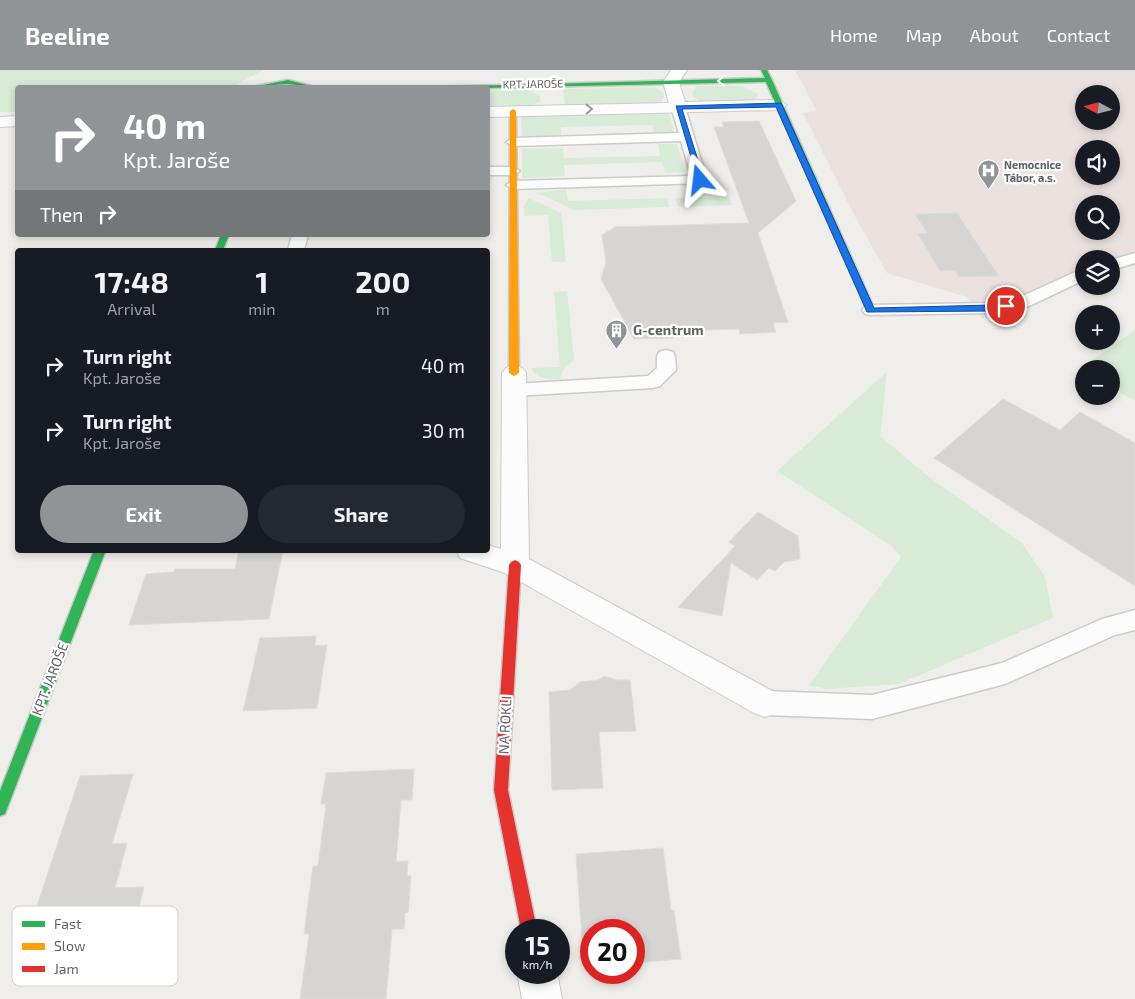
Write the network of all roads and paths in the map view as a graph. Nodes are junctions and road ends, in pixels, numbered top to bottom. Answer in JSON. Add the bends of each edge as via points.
{"nodes":[{"id":1,"x":292,"y":70,"type":"edge"},
{"id":2,"x":767,"y":75,"type":"edge"},
{"id":3,"x":675,"y":76,"type":"edge"},
{"id":4,"x":288,"y":82,"type":"junction"},
{"id":5,"x":551,"y":84,"type":"junction"},
{"id":6,"x":269,"y":85,"type":"edge"},
{"id":7,"x":305,"y":85,"type":"edge"},
{"id":8,"x":490,"y":86,"type":"edge"},
{"id":9,"x":779,"y":104,"type":"junction"},
{"id":10,"x":678,"y":107,"type":"junction"},
{"id":11,"x":552,"y":110,"type":"junction"},
{"id":12,"x":513,"y":111,"type":"junction"},
{"id":13,"x":490,"y":112,"type":"edge"},
{"id":14,"x":15,"y":121,"type":"edge"},
{"id":15,"x":0,"y":122,"type":"edge"},
{"id":16,"x":688,"y":138,"type":"junction"},
{"id":17,"x":513,"y":142,"type":"junction"},
{"id":18,"x":490,"y":172,"type":"edge"},
{"id":19,"x":513,"y":178,"type":"junction"},
{"id":20,"x":1135,"y":258,"type":"edge"},
{"id":21,"x":1120,"y":262,"type":"edge"},
{"id":22,"x":1075,"y":277,"type":"edge"},
{"id":23,"x":871,"y":310,"type":"joint"},
{"id":24,"x":666,"y":356,"type":"dead end"},
{"id":25,"x":514,"y":381,"type":"junction"},
{"id":26,"x":99,"y":553,"type":"edge"},
{"id":27,"x":479,"y":553,"type":"edge"},
{"id":28,"x":515,"y":565,"type":"junction"},
{"id":29,"x":1135,"y":620,"type":"edge"},
{"id":30,"x":765,"y":703,"type":"joint"},
{"id":31,"x":0,"y":809,"type":"edge"},
{"id":32,"x":527,"y":919,"type":"edge"},
{"id":33,"x":539,"y":984,"type":"edge"},
{"id":34,"x":542,"y":999,"type":"edge"}],
"edges":[{"from":1,"to":4,"type":"street"},
{"from":2,"to":3,"type":"street","name":"KPT. JAROŠE","one_way":true},
{"from":2,"to":9,"type":"street","name":"KPT. JAROŠE"},
{"from":3,"to":5,"type":"street","name":"KPT. JAROŠE"},
{"from":3,"to":10,"type":"street"},
{"from":4,"to":6,"type":"street"},
{"from":4,"to":7,"type":"street"},
{"from":5,"to":8,"type":"street","name":"KPT. JAROŠE"},
{"from":5,"to":11,"type":"street"},
{"from":9,"to":10,"type":"street","name":"KPT. JAROŠE"},
{"from":9,"to":23,"type":"street","name":"KPT. JAROŠE"},
{"from":11,"to":10,"type":"street","name":"KPT. JAROŠE","one_way":true},
{"from":10,"to":16,"type":"lane"},
{"from":11,"to":12,"type":"street","name":"KPT. JAROŠE"},
{"from":12,"to":13,"type":"street","name":"KPT. JAROŠE"},
{"from":12,"to":17,"type":"street","name":"KPT. JAROŠE"},
{"from":14,"to":15,"type":"street"},
{"from":16,"to":17,"type":"lane"},
{"from":16,"to":19,"type":"lane","via":[[700,180]]},
{"from":17,"to":19,"type":"street","name":"KPT. JAROŠE"},
{"from":18,"to":19,"type":"lane"},
{"from":19,"to":25,"type":"street","name":"KPT. JAROŠE"},
{"from":20,"to":21,"type":"lane"},
{"from":22,"to":23,"type":"lane","via":[[1011,305]]},
{"from":24,"to":25,"type":"lane","via":[[667,370],[653,382]]},
{"from":25,"to":28,"type":"street"},
{"from":26,"to":31,"type":"street","name":"KPT. JAROŠE"},
{"from":27,"to":28,"type":"street"},
{"from":28,"to":30,"type":"street"},
{"from":28,"to":32,"type":"street","name":"NA ROKLI","via":[[501,790]]},
{"from":29,"to":30,"type":"lane","via":[[1112,626],[1005,673],[872,707]]},
{"from":33,"to":34,"type":"street"}]}
